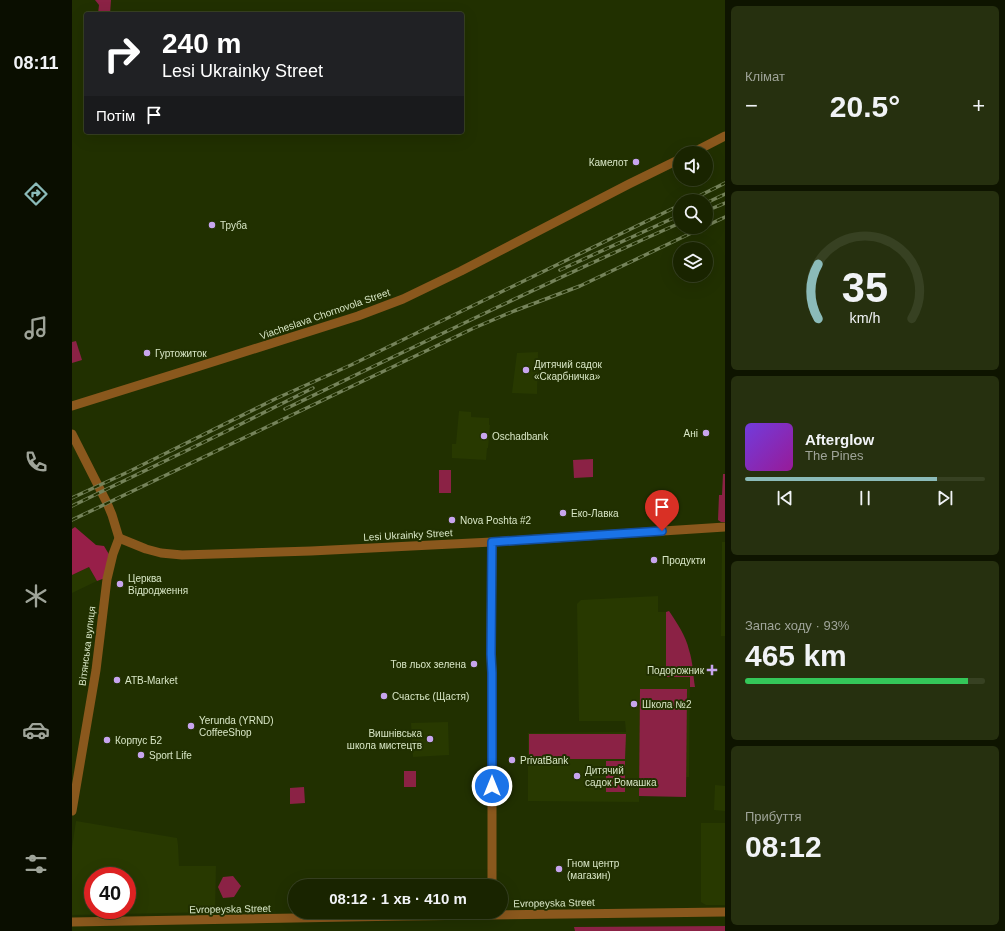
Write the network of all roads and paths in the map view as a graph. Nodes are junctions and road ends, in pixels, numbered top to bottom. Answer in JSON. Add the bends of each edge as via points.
{"nodes":[{"id":1,"x":725,"y":136,"type":"edge"},
{"id":2,"x":706,"y":146,"type":"edge"},
{"id":3,"x":673,"y":162,"type":"edge"},
{"id":4,"x":72,"y":406,"type":"edge"},
{"id":5,"x":72,"y":434,"type":"edge"},
{"id":6,"x":725,"y":527,"type":"edge"},
{"id":7,"x":119,"y":538,"type":"junction"},
{"id":8,"x":492,"y":542,"type":"junction"},
{"id":9,"x":72,"y":811,"type":"edge"},
{"id":10,"x":492,"y":879,"type":"edge"},
{"id":11,"x":725,"y":912,"type":"edge"},
{"id":12,"x":508,"y":914,"type":"edge"},
{"id":13,"x":288,"y":918,"type":"edge"},
{"id":14,"x":72,"y":922,"type":"edge"}],
"edges":[{"from":1,"to":2,"type":"street"},
{"from":3,"to":4,"type":"street","name":"Viacheslava Chornovola Street","via":[[402,299],[343,321]]},
{"from":5,"to":7,"type":"street","via":[[110,510]]},
{"from":6,"to":8,"type":"street","name":"Lesi Ukrainky Street"},
{"from":7,"to":8,"type":"street","name":"Lesi Ukrainky Street","via":[[146,549],[182,555]]},
{"from":7,"to":9,"type":"street","name":"Вітянська вулиця","via":[[107,579],[96,670]]},
{"from":8,"to":10,"type":"street"},
{"from":11,"to":12,"type":"street","name":"Evropeyska Street"},
{"from":13,"to":14,"type":"street","name":"Evropeyska Street"}]}
